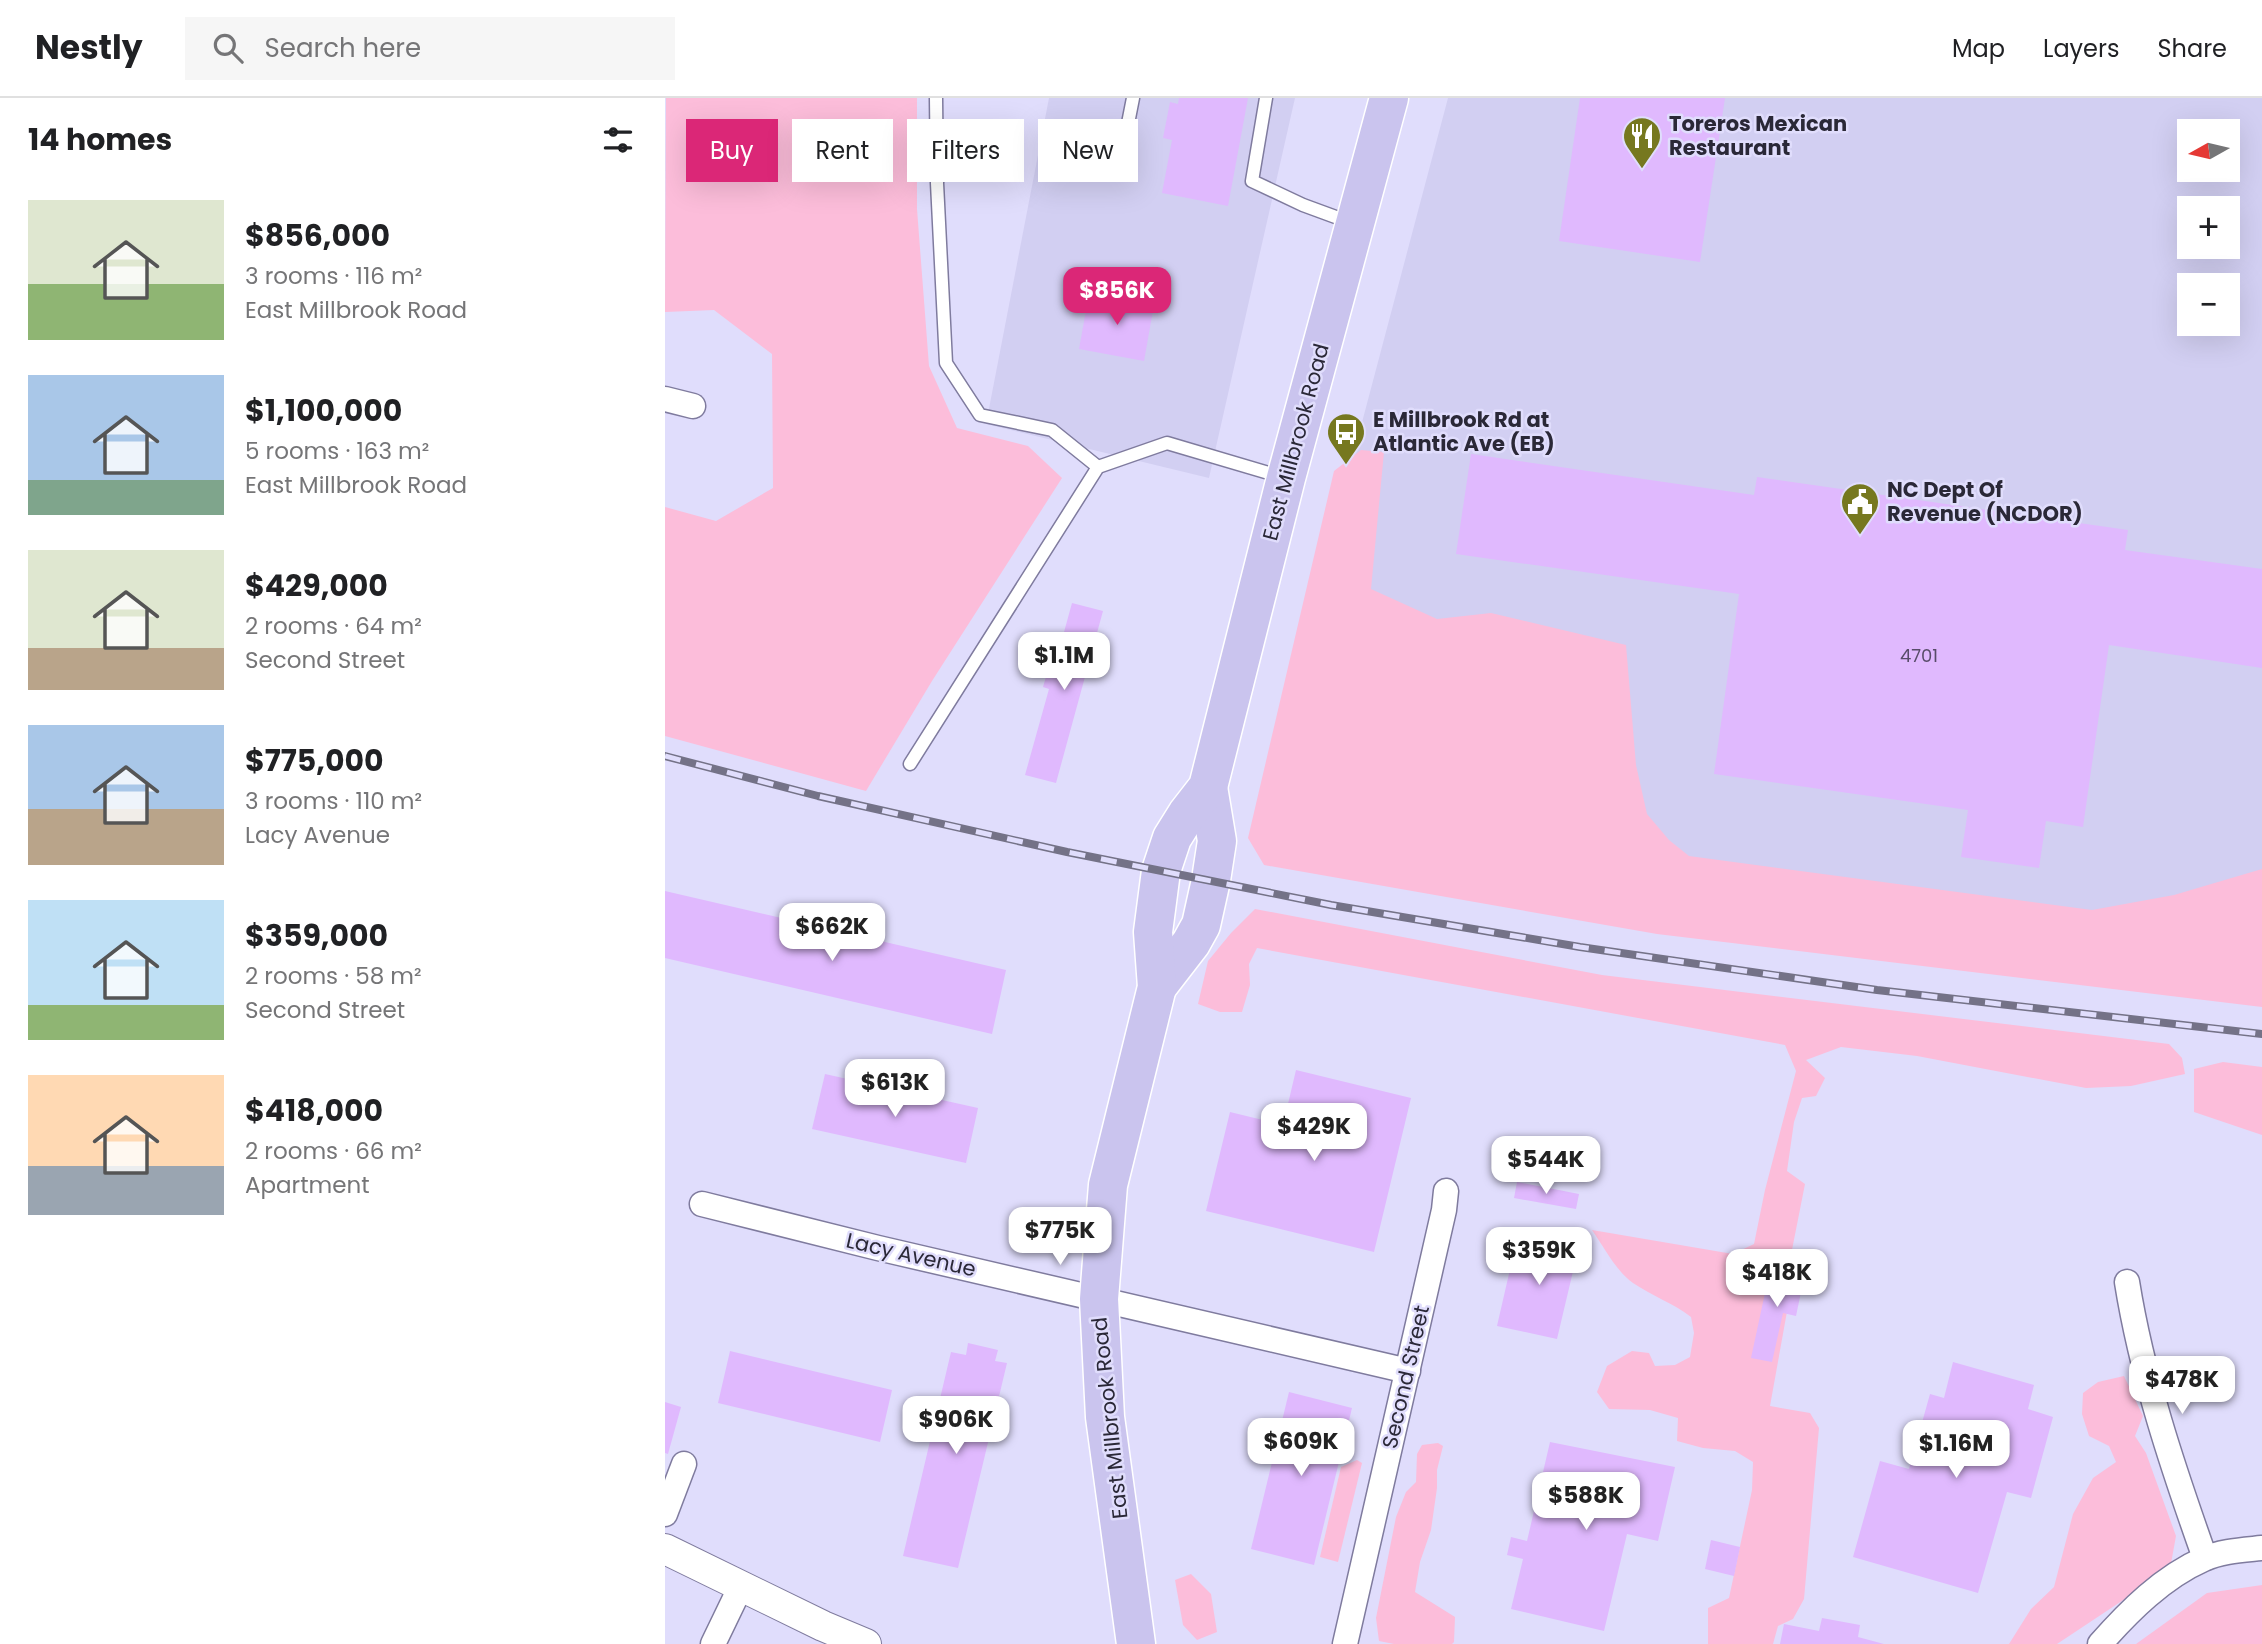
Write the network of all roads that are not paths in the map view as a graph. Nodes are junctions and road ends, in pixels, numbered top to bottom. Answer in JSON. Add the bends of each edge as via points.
{"nodes":[{"id":1,"x":936,"y":98,"type":"edge"},
{"id":2,"x":1133,"y":98,"type":"edge"},
{"id":3,"x":1266,"y":98,"type":"edge"},
{"id":4,"x":1388,"y":98,"type":"edge"},
{"id":5,"x":1129,"y":119,"type":"edge"},
{"id":6,"x":1353,"y":224,"type":"junction"},
{"id":7,"x":665,"y":399,"type":"edge"},
{"id":8,"x":693,"y":406,"type":"dead end"},
{"id":9,"x":1098,"y":467,"type":"junction"},
{"id":10,"x":1286,"y":478,"type":"junction"},
{"id":11,"x":910,"y":764,"type":"dead end"},
{"id":12,"x":1208,"y":787,"type":"junction"},
{"id":13,"x":1157,"y":987,"type":"junction"},
{"id":14,"x":1446,"y":1191,"type":"dead end"},
{"id":15,"x":702,"y":1204,"type":"dead end"},
{"id":16,"x":2127,"y":1282,"type":"dead end"},
{"id":17,"x":1099,"y":1299,"type":"junction"},
{"id":18,"x":1408,"y":1371,"type":"junction"},
{"id":19,"x":684,"y":1464,"type":"dead end"},
{"id":20,"x":665,"y":1514,"type":"edge"},
{"id":21,"x":2262,"y":1548,"type":"edge"},
{"id":22,"x":665,"y":1549,"type":"edge"},
{"id":23,"x":2205,"y":1558,"type":"junction"},
{"id":24,"x":741,"y":1586,"type":"junction"},
{"id":25,"x":713,"y":1644,"type":"edge"},
{"id":26,"x":866,"y":1644,"type":"edge"},
{"id":27,"x":1136,"y":1644,"type":"edge"},
{"id":28,"x":1345,"y":1644,"type":"edge"},
{"id":29,"x":2100,"y":1644,"type":"edge"}],
"edges":[{"from":1,"to":9,"type":"lane","via":[[946,363],[980,415],[1052,430]]},
{"from":2,"to":5,"type":"lane"},
{"from":3,"to":6,"type":"lane","via":[[1252,181]]},
{"from":4,"to":6,"type":"main road","name":"East Millbrook Road"},
{"from":6,"to":10,"type":"main road","name":"East Millbrook Road"},
{"from":7,"to":8,"type":"street"},
{"from":9,"to":10,"type":"lane","via":[[1167,443]]},
{"from":9,"to":11,"type":"lane"},
{"from":10,"to":12,"type":"main road","name":"East Millbrook Road"},
{"from":12,"to":13,"type":"main road","name":"East Millbrook Road","via":[[1172,838],[1161,871],[1153,932]]},
{"from":12,"to":13,"type":"main road","name":"East Millbrook Road","via":[[1217,841],[1201,925]]},
{"from":13,"to":17,"type":"main road","name":"East Millbrook Road","via":[[1108,1185]]},
{"from":14,"to":18,"type":"street","name":"Second Street"},
{"from":15,"to":17,"type":"street","name":"Lacy Avenue"},
{"from":16,"to":23,"type":"street","via":[[2144,1365]]},
{"from":17,"to":18,"type":"street","name":"Lacy Avenue"},
{"from":17,"to":27,"type":"main road","name":"East Millbrook Road","via":[[1105,1417]]},
{"from":18,"to":28,"type":"street","name":"Second Street"},
{"from":19,"to":20,"type":"street"},
{"from":21,"to":23,"type":"street"},
{"from":22,"to":24,"type":"street"},
{"from":23,"to":29,"type":"street","via":[[2138,1603]]},
{"from":24,"to":25,"type":"street"},
{"from":24,"to":26,"type":"street"}]}
